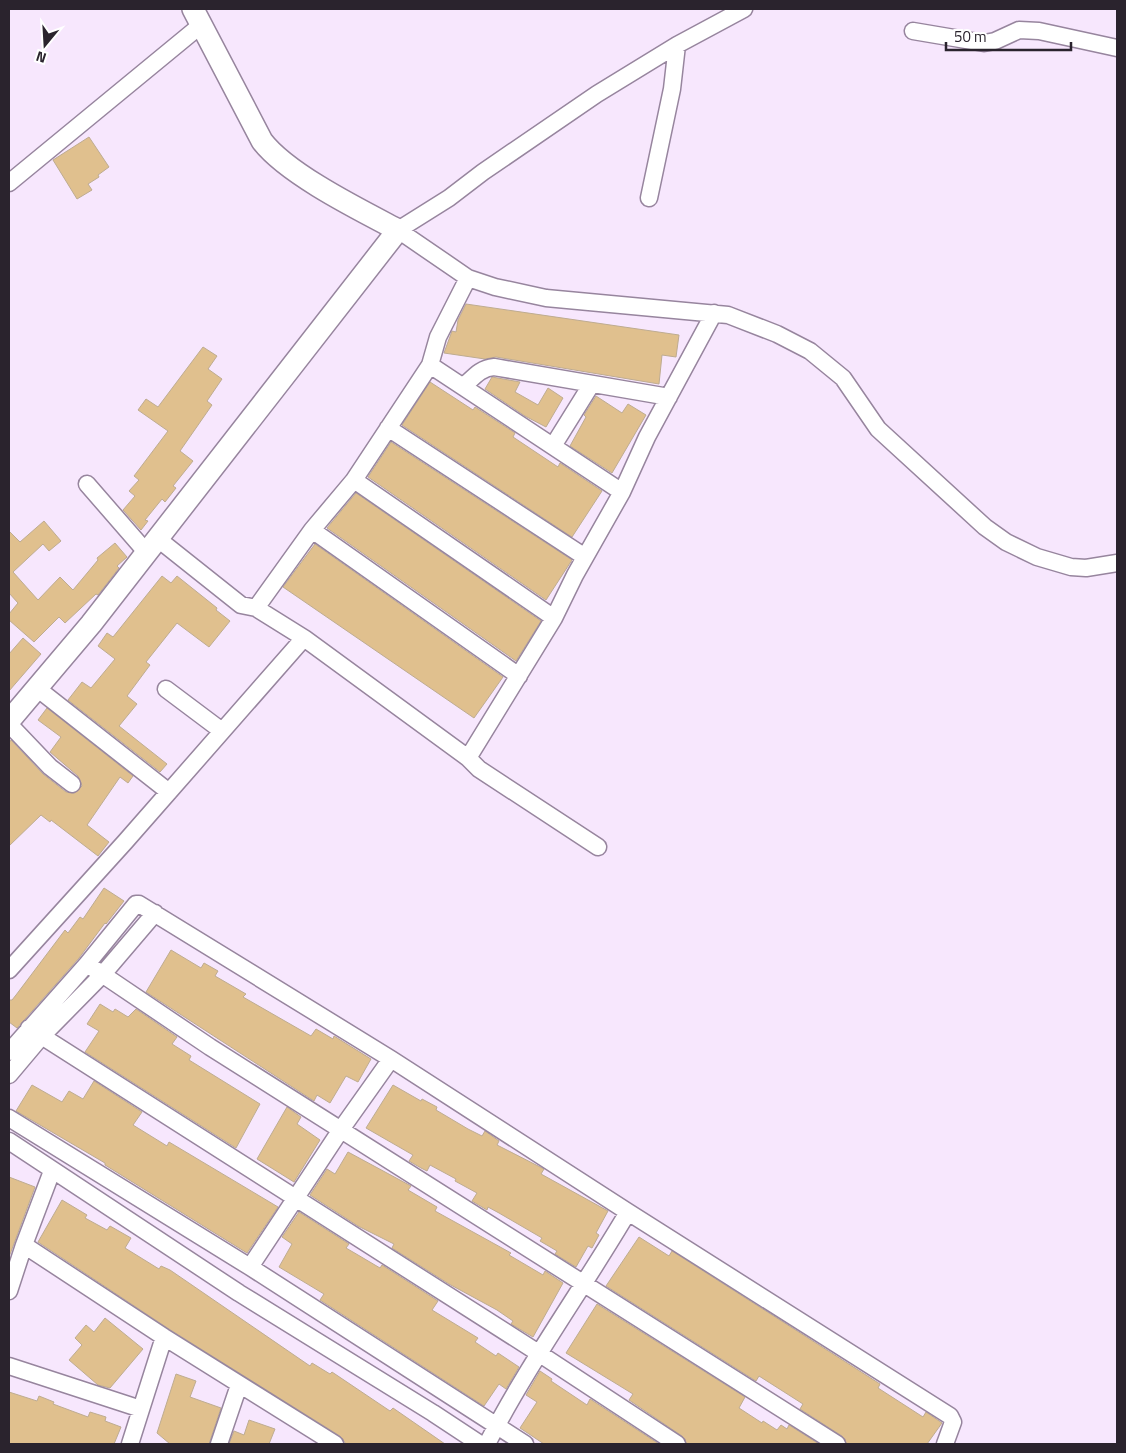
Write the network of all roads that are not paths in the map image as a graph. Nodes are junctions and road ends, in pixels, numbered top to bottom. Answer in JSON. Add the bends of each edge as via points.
{"nodes":[{"id":1,"x":744,"y":9,"type":"edge"},
{"id":2,"x":197,"y":17,"type":"edge"},
{"id":3,"x":913,"y":32,"type":"dead end"},
{"id":4,"x":676,"y":45,"type":"junction"},
{"id":5,"x":1117,"y":48,"type":"edge"},
{"id":6,"x":9,"y":182,"type":"edge"},
{"id":7,"x":649,"y":198,"type":"dead end"},
{"id":8,"x":398,"y":230,"type":"junction"},
{"id":9,"x":468,"y":278,"type":"junction"},
{"id":10,"x":714,"y":313,"type":"junction"},
{"id":11,"x":430,"y":365,"type":"junction"},
{"id":12,"x":591,"y":385,"type":"junction"},
{"id":13,"x":463,"y":387,"type":"junction"},
{"id":14,"x":669,"y":397,"type":"junction"},
{"id":15,"x":388,"y":428,"type":"junction"},
{"id":16,"x":552,"y":446,"type":"junction"},
{"id":17,"x":354,"y":480,"type":"junction"},
{"id":18,"x":87,"y":484,"type":"dead end"},
{"id":19,"x":622,"y":492,"type":"junction"},
{"id":20,"x":312,"y":530,"type":"junction"},
{"id":21,"x":152,"y":546,"type":"junction"},
{"id":22,"x":585,"y":557,"type":"junction"},
{"id":23,"x":1117,"y":563,"type":"edge"},
{"id":24,"x":256,"y":608,"type":"junction"},
{"id":25,"x":554,"y":618,"type":"junction"},
{"id":26,"x":304,"y":638,"type":"junction"},
{"id":27,"x":519,"y":676,"type":"junction"},
{"id":28,"x":38,"y":689,"type":"junction"},
{"id":29,"x":166,"y":689,"type":"dead end"},
{"id":30,"x":9,"y":723,"type":"edge"},
{"id":31,"x":222,"y":731,"type":"junction"},
{"id":32,"x":468,"y":758,"type":"junction"},
{"id":33,"x":72,"y":784,"type":"dead end"},
{"id":34,"x":169,"y":792,"type":"junction"},
{"id":35,"x":598,"y":847,"type":"dead end"},
{"id":36,"x":155,"y":913,"type":"junction"},
{"id":37,"x":87,"y":964,"type":"junction"},
{"id":38,"x":9,"y":970,"type":"edge"},
{"id":39,"x":102,"y":974,"type":"junction"},
{"id":40,"x":58,"y":1007,"type":"junction"},
{"id":41,"x":35,"y":1033,"type":"junction"},
{"id":42,"x":9,"y":1052,"type":"edge"},
{"id":43,"x":391,"y":1059,"type":"junction"},
{"id":44,"x":9,"y":1075,"type":"edge"},
{"id":45,"x":9,"y":1118,"type":"edge"},
{"id":46,"x":342,"y":1128,"type":"junction"},
{"id":47,"x":9,"y":1140,"type":"edge"},
{"id":48,"x":52,"y":1171,"type":"junction"},
{"id":49,"x":295,"y":1198,"type":"junction"},
{"id":50,"x":628,"y":1212,"type":"junction"},
{"id":51,"x":24,"y":1245,"type":"junction"},
{"id":52,"x":250,"y":1267,"type":"junction"},
{"id":53,"x":586,"y":1283,"type":"junction"},
{"id":54,"x":9,"y":1291,"type":"edge"},
{"id":55,"x":164,"y":1337,"type":"junction"},
{"id":56,"x":540,"y":1354,"type":"junction"},
{"id":57,"x":9,"y":1366,"type":"edge"},
{"id":58,"x":239,"y":1385,"type":"junction"},
{"id":59,"x":141,"y":1409,"type":"junction"},
{"id":60,"x":496,"y":1426,"type":"junction"},
{"id":61,"x":315,"y":1439,"type":"edge"},
{"id":62,"x":130,"y":1444,"type":"edge"},
{"id":63,"x":220,"y":1444,"type":"edge"},
{"id":64,"x":335,"y":1444,"type":"edge"},
{"id":65,"x":480,"y":1444,"type":"edge"},
{"id":66,"x":487,"y":1444,"type":"edge"},
{"id":67,"x":525,"y":1444,"type":"edge"},
{"id":68,"x":677,"y":1444,"type":"edge"},
{"id":69,"x":837,"y":1444,"type":"edge"},
{"id":70,"x":944,"y":1444,"type":"edge"}],
"edges":[{"from":1,"to":4,"type":"street"},
{"from":2,"to":6,"type":"street"},
{"from":2,"to":8,"type":"street","via":[[262,141],[272,154]]},
{"from":3,"to":5,"type":"street","via":[[984,43],[1019,30],[1039,30]]},
{"from":4,"to":7,"type":"street","via":[[672,89]]},
{"from":4,"to":8,"type":"street","via":[[556,120],[449,198]]},
{"from":8,"to":9,"type":"street"},
{"from":8,"to":21,"type":"street"},
{"from":9,"to":10,"type":"street","via":[[546,298]]},
{"from":9,"to":11,"type":"street","via":[[438,336]]},
{"from":10,"to":14,"type":"street"},
{"from":10,"to":23,"type":"street","via":[[746,320],[810,351],[843,378],[878,429],[985,527],[1006,542],[1037,557],[1072,567]]},
{"from":11,"to":13,"type":"street"},
{"from":11,"to":15,"type":"street"},
{"from":12,"to":13,"type":"street","via":[[494,367],[478,372]]},
{"from":12,"to":14,"type":"street"},
{"from":12,"to":16,"type":"street"},
{"from":13,"to":16,"type":"street"},
{"from":14,"to":19,"type":"street"},
{"from":15,"to":17,"type":"street"},
{"from":15,"to":22,"type":"street"},
{"from":16,"to":19,"type":"street"},
{"from":17,"to":20,"type":"street"},
{"from":17,"to":25,"type":"street"},
{"from":18,"to":21,"type":"street"},
{"from":19,"to":22,"type":"street"},
{"from":20,"to":24,"type":"street"},
{"from":20,"to":27,"type":"street"},
{"from":21,"to":24,"type":"street","via":[[241,605]]},
{"from":21,"to":28,"type":"street"},
{"from":22,"to":25,"type":"street"},
{"from":24,"to":26,"type":"street"},
{"from":25,"to":27,"type":"street"},
{"from":26,"to":31,"type":"street"},
{"from":26,"to":32,"type":"street"},
{"from":27,"to":32,"type":"street"},
{"from":28,"to":30,"type":"street"},
{"from":28,"to":34,"type":"street"},
{"from":29,"to":31,"type":"street"},
{"from":30,"to":33,"type":"street","via":[[50,767]]},
{"from":31,"to":34,"type":"street"},
{"from":32,"to":35,"type":"street","via":[[479,769]]},
{"from":34,"to":38,"type":"street"},
{"from":36,"to":37,"type":"street","via":[[136,904]]},
{"from":36,"to":39,"type":"street"},
{"from":36,"to":43,"type":"street"},
{"from":37,"to":39,"type":"street"},
{"from":37,"to":40,"type":"street"},
{"from":39,"to":40,"type":"street"},
{"from":39,"to":46,"type":"street","via":[[210,1047]]},
{"from":40,"to":41,"type":"street"},
{"from":41,"to":42,"type":"street"},
{"from":41,"to":44,"type":"street"},
{"from":41,"to":49,"type":"street"},
{"from":43,"to":46,"type":"street"},
{"from":43,"to":50,"type":"street"},
{"from":45,"to":52,"type":"street"},
{"from":46,"to":49,"type":"street"},
{"from":46,"to":53,"type":"street"},
{"from":47,"to":48,"type":"street"},
{"from":48,"to":51,"type":"street"},
{"from":48,"to":65,"type":"street"},
{"from":49,"to":52,"type":"street"},
{"from":49,"to":56,"type":"street"},
{"from":50,"to":53,"type":"street"},
{"from":50,"to":70,"type":"street","via":[[951,1418],[953,1422]]},
{"from":51,"to":54,"type":"street"},
{"from":51,"to":55,"type":"street"},
{"from":52,"to":60,"type":"street"},
{"from":53,"to":56,"type":"street"},
{"from":53,"to":69,"type":"street"},
{"from":55,"to":58,"type":"street"},
{"from":55,"to":59,"type":"street"},
{"from":56,"to":60,"type":"street"},
{"from":56,"to":68,"type":"street"},
{"from":57,"to":59,"type":"street"},
{"from":58,"to":61,"type":"street"},
{"from":58,"to":63,"type":"street"},
{"from":59,"to":62,"type":"street"},
{"from":60,"to":66,"type":"street"},
{"from":60,"to":67,"type":"street"},
{"from":61,"to":64,"type":"street"}]}
